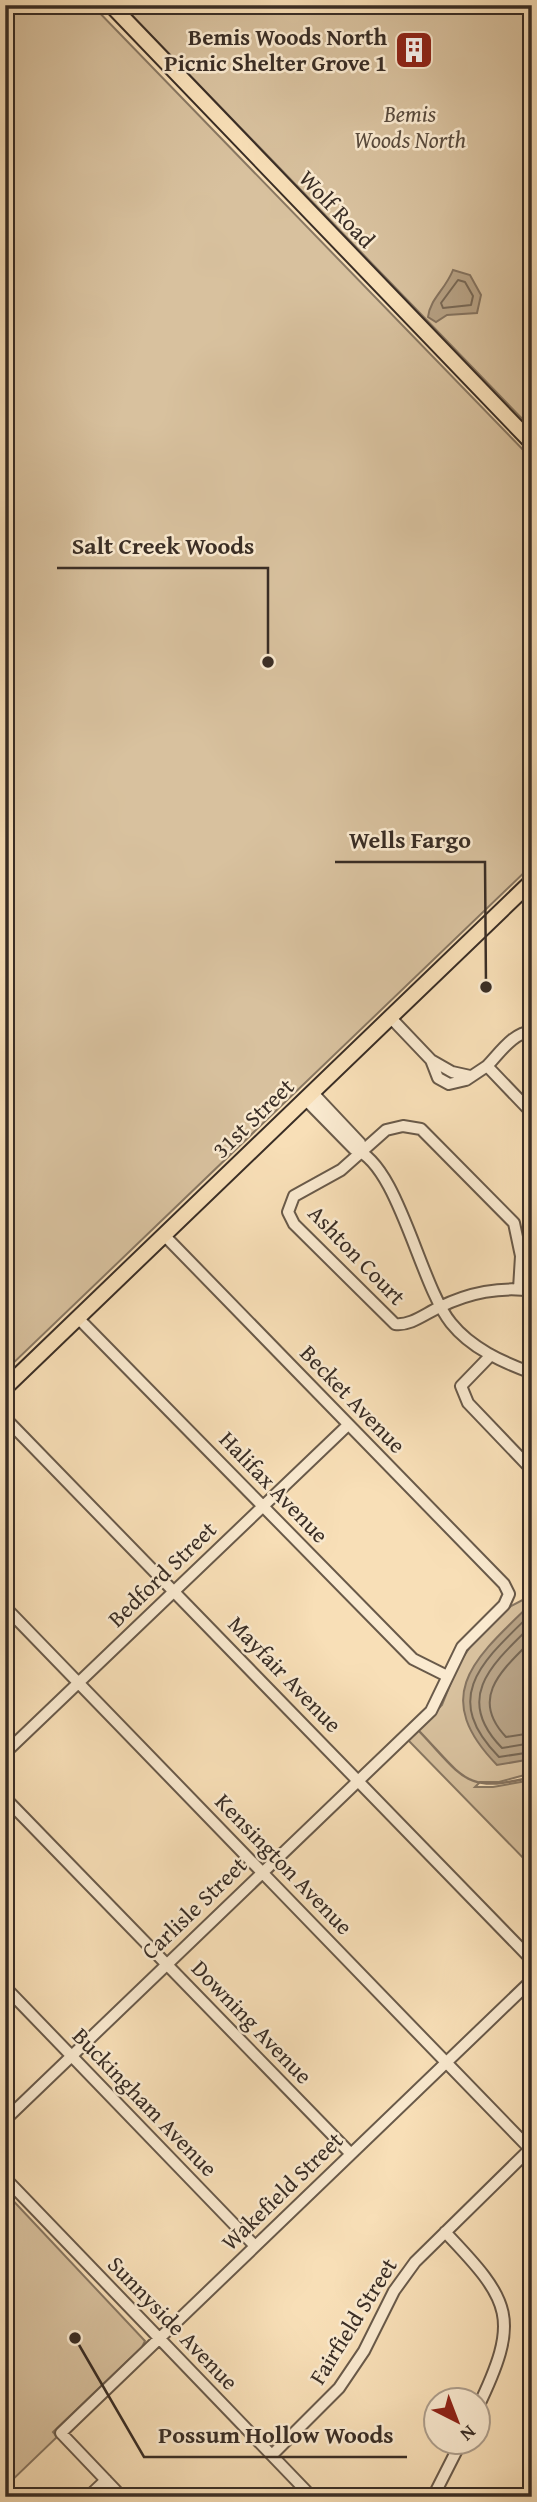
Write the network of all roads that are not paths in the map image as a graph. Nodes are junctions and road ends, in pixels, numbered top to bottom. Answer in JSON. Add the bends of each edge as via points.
{"nodes":[{"id":1,"x":111,"y":5,"type":"edge"},
{"id":2,"x":532,"y":443,"type":"edge"},
{"id":3,"x":532,"y":881,"type":"edge"},
{"id":4,"x":390,"y":1017,"type":"junction"},
{"id":5,"x":532,"y":1032,"type":"edge"},
{"id":6,"x":487,"y":1066,"type":"junction"},
{"id":7,"x":309,"y":1096,"type":"junction"},
{"id":8,"x":532,"y":1113,"type":"edge"},
{"id":9,"x":362,"y":1152,"type":"junction"},
{"id":10,"x":164,"y":1235,"type":"junction"},
{"id":11,"x":519,"y":1289,"type":"junction"},
{"id":12,"x":532,"y":1292,"type":"edge"},
{"id":13,"x":441,"y":1306,"type":"junction"},
{"id":14,"x":78,"y":1318,"type":"junction"},
{"id":15,"x":491,"y":1355,"type":"junction"},
{"id":16,"x":532,"y":1373,"type":"edge"},
{"id":17,"x":5,"y":1388,"type":"edge"},
{"id":18,"x":5,"y":1418,"type":"edge"},
{"id":19,"x":348,"y":1425,"type":"junction"},
{"id":20,"x":532,"y":1470,"type":"edge"},
{"id":21,"x":264,"y":1505,"type":"junction"},
{"id":22,"x":175,"y":1590,"type":"junction"},
{"id":23,"x":509,"y":1594,"type":"joint"},
{"id":24,"x":5,"y":1607,"type":"edge"},
{"id":25,"x":447,"y":1676,"type":"junction"},
{"id":26,"x":79,"y":1683,"type":"junction"},
{"id":27,"x":5,"y":1753,"type":"edge"},
{"id":28,"x":359,"y":1780,"type":"junction"},
{"id":29,"x":5,"y":1798,"type":"edge"},
{"id":30,"x":262,"y":1872,"type":"junction"},
{"id":31,"x":532,"y":1960,"type":"edge"},
{"id":32,"x":167,"y":1963,"type":"junction"},
{"id":33,"x":532,"y":1980,"type":"edge"},
{"id":34,"x":5,"y":1987,"type":"edge"},
{"id":35,"x":72,"y":2056,"type":"junction"},
{"id":36,"x":447,"y":2062,"type":"junction"},
{"id":37,"x":5,"y":2120,"type":"edge"},
{"id":38,"x":531,"y":2150,"type":"edge"},
{"id":39,"x":351,"y":2154,"type":"junction"},
{"id":40,"x":5,"y":2178,"type":"edge"},
{"id":41,"x":445,"y":2232,"type":"junction"},
{"id":42,"x":255,"y":2246,"type":"junction"},
{"id":43,"x":159,"y":2339,"type":"junction"},
{"id":44,"x":488,"y":2386,"type":"edge"},
{"id":45,"x":272,"y":2455,"type":"junction"},
{"id":46,"x":454,"y":2456,"type":"edge"},
{"id":47,"x":106,"y":2480,"type":"junction"},
{"id":48,"x":88,"y":2497,"type":"edge"},
{"id":49,"x":122,"y":2497,"type":"edge"},
{"id":50,"x":312,"y":2497,"type":"edge"},
{"id":51,"x":433,"y":2497,"type":"edge"}],
"edges":[{"from":1,"to":2,"type":"main road","name":"Wolf Road"},
{"from":3,"to":4,"type":"main road","name":"31st Street"},
{"from":4,"to":6,"type":"street","via":[[431,1060],[446,1084],[457,1084]]},
{"from":4,"to":7,"type":"main road","name":"31st Street"},
{"from":5,"to":6,"type":"street","via":[[516,1037]]},
{"from":6,"to":8,"type":"street"},
{"from":7,"to":9,"type":"street","via":[[354,1149]]},
{"from":7,"to":10,"type":"main road","name":"31st Street"},
{"from":9,"to":11,"type":"street","via":[[386,1130],[404,1126],[427,1132],[514,1223],[521,1256]]},
{"from":9,"to":13,"type":"street","via":[[396,1200]]},
{"from":9,"to":13,"type":"street","name":"Ashton Court","via":[[341,1170],[294,1196],[288,1205],[289,1217],[388,1320],[407,1324]]},
{"from":10,"to":14,"type":"main road","name":"31st Street"},
{"from":10,"to":19,"type":"street","name":"Becket Avenue"},
{"from":11,"to":12,"type":"street","name":"Ashton Court"},
{"from":11,"to":13,"type":"street","name":"Ashton Court","via":[[475,1294]]},
{"from":13,"to":15,"type":"street","via":[[463,1336]]},
{"from":14,"to":17,"type":"main road","name":"31st Street"},
{"from":14,"to":21,"type":"street","name":"Halifax Avenue"},
{"from":15,"to":16,"type":"street"},
{"from":15,"to":20,"type":"street","via":[[461,1387],[463,1394]]},
{"from":18,"to":22,"type":"street","name":"Mayfair Avenue"},
{"from":19,"to":21,"type":"street","name":"Bedford Street"},
{"from":19,"to":23,"type":"street","name":"Becket Avenue"},
{"from":21,"to":22,"type":"street","name":"Bedford Street"},
{"from":21,"to":25,"type":"street","name":"Halifax Avenue","via":[[413,1659]]},
{"from":22,"to":26,"type":"street","name":"Bedford Street"},
{"from":22,"to":28,"type":"street","name":"Mayfair Avenue"},
{"from":23,"to":25,"type":"street","name":"Carlisle Street","via":[[504,1605],[468,1639]]},
{"from":24,"to":26,"type":"street","name":"Kensington Avenue"},
{"from":25,"to":28,"type":"street","name":"Carlisle Street","via":[[431,1710]]},
{"from":26,"to":27,"type":"street","name":"Bedford Street"},
{"from":26,"to":30,"type":"street","name":"Kensington Avenue"},
{"from":28,"to":30,"type":"street","name":"Carlisle Street"},
{"from":28,"to":31,"type":"street","name":"Mayfair Avenue"},
{"from":29,"to":32,"type":"street","name":"Downing Avenue"},
{"from":30,"to":32,"type":"street","name":"Carlisle Street"},
{"from":30,"to":36,"type":"street","name":"Kensington Avenue"},
{"from":32,"to":35,"type":"street","name":"Carlisle Street"},
{"from":32,"to":39,"type":"street","name":"Downing Avenue"},
{"from":33,"to":36,"type":"street","name":"Wakefield Street"},
{"from":34,"to":35,"type":"street","name":"Buckingham Avenue"},
{"from":35,"to":37,"type":"street","name":"Carlisle Street"},
{"from":35,"to":42,"type":"street","name":"Buckingham Avenue"},
{"from":36,"to":38,"type":"street","name":"Kensington Avenue"},
{"from":36,"to":39,"type":"street","name":"Wakefield Street"},
{"from":38,"to":41,"type":"street","name":"Fairfield Street"},
{"from":39,"to":42,"type":"street","name":"Wakefield Street"},
{"from":40,"to":43,"type":"street","name":"Sunnyside Avenue"},
{"from":41,"to":44,"type":"street","via":[[483,2272],[502,2303],[506,2330],[502,2355]]},
{"from":41,"to":45,"type":"street","name":"Fairfield Street","via":[[394,2291],[339,2388]]},
{"from":42,"to":43,"type":"street","name":"Wakefield Street"},
{"from":43,"to":45,"type":"street","name":"Sunnyside Avenue"},
{"from":43,"to":47,"type":"street","name":"Wakefield Street","via":[[61,2433]]},
{"from":45,"to":50,"type":"street","name":"Sunnyside Avenue"},
{"from":46,"to":51,"type":"street"},
{"from":47,"to":48,"type":"street"},
{"from":47,"to":49,"type":"street"}]}
